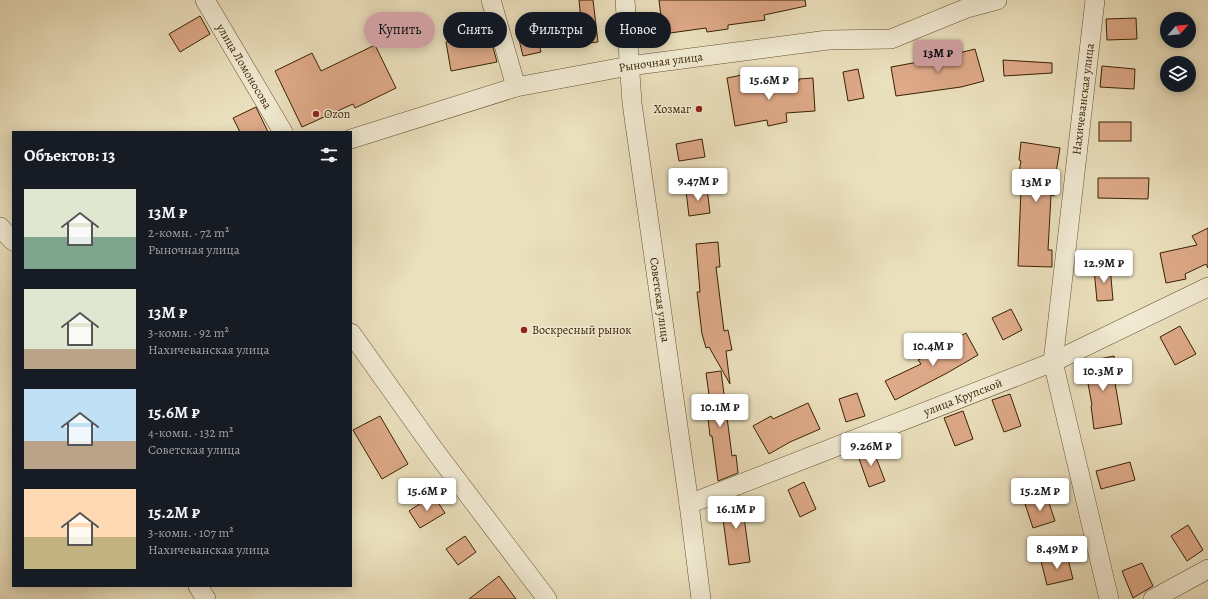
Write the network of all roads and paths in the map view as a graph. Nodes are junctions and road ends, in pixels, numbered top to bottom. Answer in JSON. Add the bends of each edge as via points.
{"nodes":[{"id":1,"x":205,"y":0,"type":"edge"},
{"id":2,"x":491,"y":0,"type":"edge"},
{"id":3,"x":625,"y":0,"type":"edge"},
{"id":4,"x":997,"y":0,"type":"edge"},
{"id":5,"x":1095,"y":0,"type":"edge"},
{"id":6,"x":629,"y":66,"type":"junction"},
{"id":7,"x":516,"y":87,"type":"junction"},
{"id":8,"x":282,"y":131,"type":"edge"},
{"id":9,"x":352,"y":139,"type":"edge"},
{"id":10,"x":0,"y":227,"type":"edge"},
{"id":11,"x":12,"y":240,"type":"edge"},
{"id":12,"x":12,"y":245,"type":"edge"},
{"id":13,"x":0,"y":247,"type":"edge"},
{"id":14,"x":1208,"y":287,"type":"edge"},
{"id":15,"x":352,"y":334,"type":"edge"},
{"id":16,"x":1053,"y":362,"type":"junction"},
{"id":17,"x":690,"y":504,"type":"junction"},
{"id":18,"x":1208,"y":569,"type":"edge"},
{"id":19,"x":199,"y":587,"type":"edge"},
{"id":20,"x":206,"y":599,"type":"edge"},
{"id":21,"x":547,"y":599,"type":"edge"},
{"id":22,"x":702,"y":599,"type":"edge"},
{"id":23,"x":1109,"y":599,"type":"edge"},
{"id":24,"x":1154,"y":599,"type":"edge"}],
"edges":[{"from":1,"to":8,"type":"street","name":"улица Ломоносова"},
{"from":2,"to":7,"type":"street"},
{"from":3,"to":6,"type":"street","name":"Советская улица"},
{"from":4,"to":6,"type":"street","name":"Рыночная улица","via":[[967,8],[891,39],[828,40]]},
{"from":5,"to":16,"type":"street","name":"Нахичеванская улица"},
{"from":6,"to":7,"type":"street","name":"Рыночная улица"},
{"from":6,"to":17,"type":"street","name":"Советская улица","via":[[632,104]]},
{"from":7,"to":9,"type":"street","name":"Рыночная улица"},
{"from":10,"to":11,"type":"street"},
{"from":12,"to":13,"type":"street"},
{"from":14,"to":16,"type":"street","name":"улица Крупской"},
{"from":15,"to":21,"type":"street","via":[[435,452]]},
{"from":16,"to":17,"type":"street","name":"улица Крупской"},
{"from":16,"to":23,"type":"street","name":"Нахичеванская улица"},
{"from":17,"to":22,"type":"street","name":"Советская улица"},
{"from":18,"to":24,"type":"street"},
{"from":19,"to":20,"type":"street"}]}
